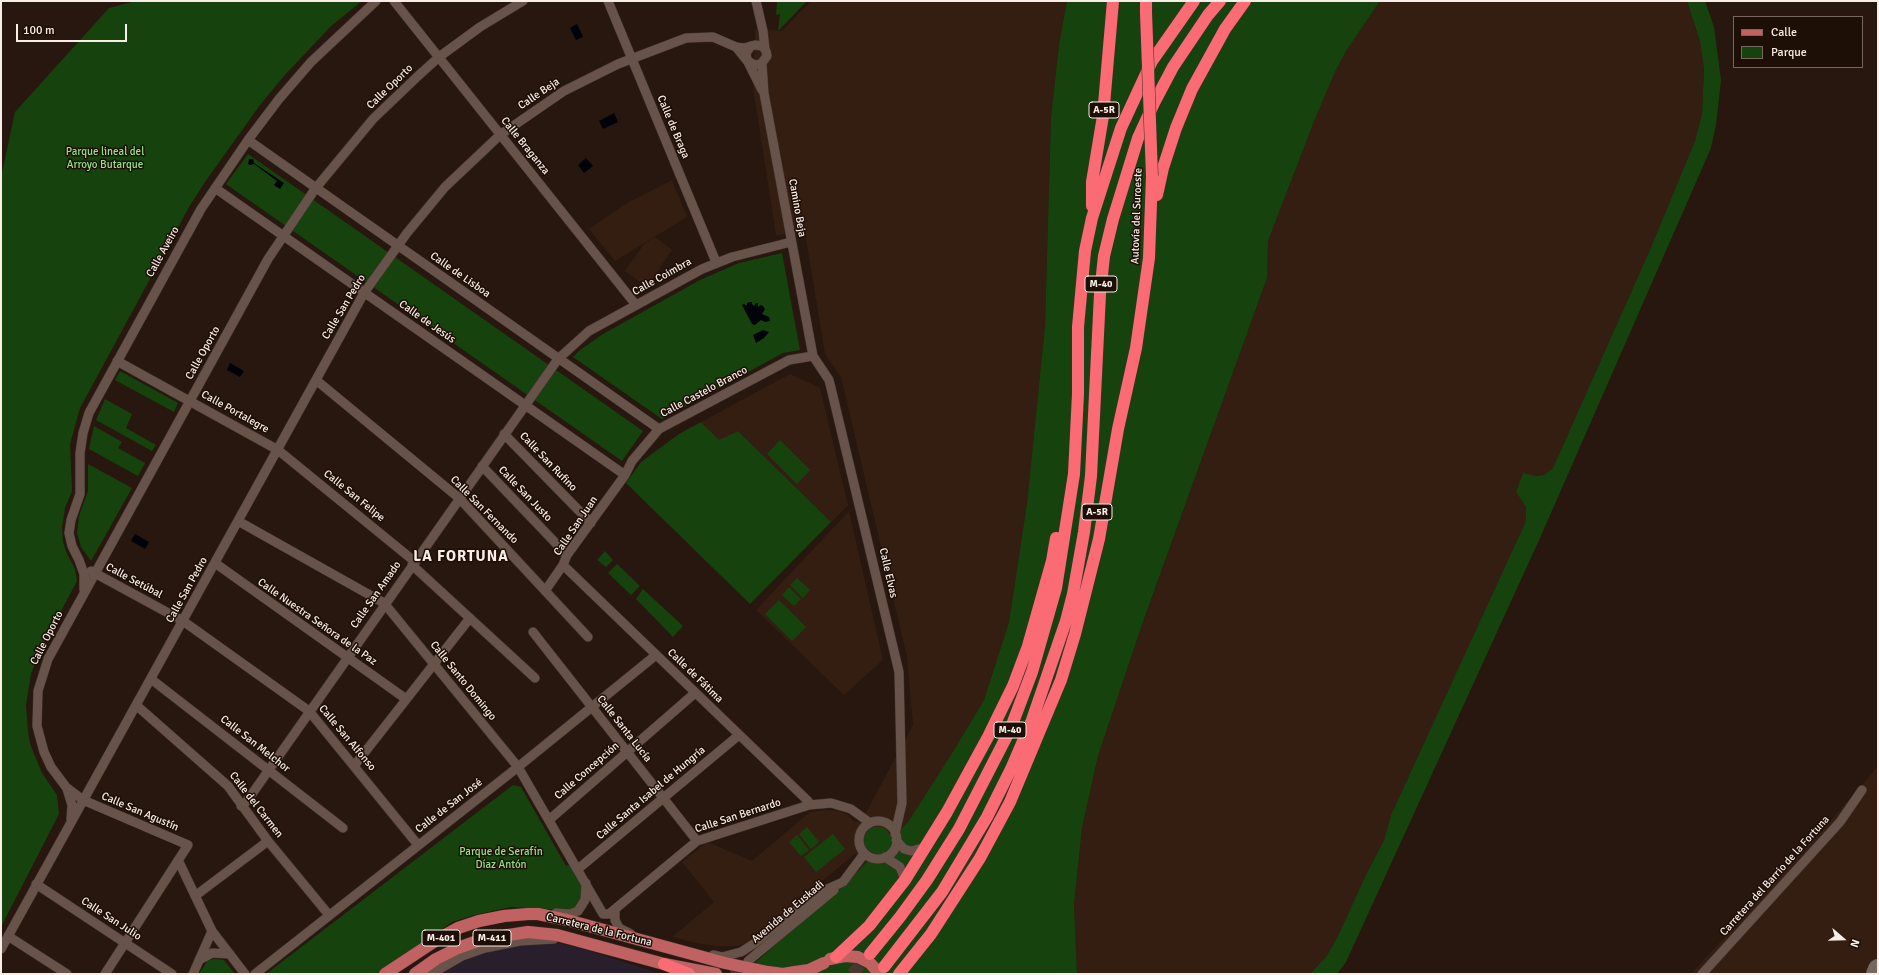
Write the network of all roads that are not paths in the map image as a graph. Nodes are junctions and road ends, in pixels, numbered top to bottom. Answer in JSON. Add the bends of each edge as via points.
{"nodes":[{"id":1,"x":376,"y":1,"type":"edge"},
{"id":2,"x":394,"y":1,"type":"edge"},
{"id":3,"x":523,"y":1,"type":"edge"},
{"id":4,"x":608,"y":1,"type":"edge"},
{"id":5,"x":756,"y":1,"type":"edge"},
{"id":6,"x":1113,"y":1,"type":"edge"},
{"id":7,"x":1146,"y":1,"type":"edge"},
{"id":8,"x":1194,"y":1,"type":"edge"},
{"id":9,"x":1220,"y":1,"type":"edge"},
{"id":10,"x":1245,"y":1,"type":"edge"},
{"id":11,"x":751,"y":46,"type":"junction"},
{"id":12,"x":736,"y":47,"type":"junction"},
{"id":13,"x":765,"y":49,"type":"junction"},
{"id":14,"x":439,"y":57,"type":"junction"},
{"id":15,"x":632,"y":58,"type":"junction"},
{"id":16,"x":748,"y":62,"type":"junction"},
{"id":17,"x":762,"y":64,"type":"junction"},
{"id":18,"x":764,"y":93,"type":"junction"},
{"id":19,"x":500,"y":135,"type":"junction"},
{"id":20,"x":248,"y":140,"type":"junction"},
{"id":21,"x":215,"y":188,"type":"junction"},
{"id":22,"x":315,"y":189,"type":"junction"},
{"id":23,"x":1092,"y":218,"type":"junction"},
{"id":24,"x":282,"y":236,"type":"junction"},
{"id":25,"x":791,"y":242,"type":"junction"},
{"id":26,"x":397,"y":246,"type":"junction"},
{"id":27,"x":1149,"y":258,"type":"junction"},
{"id":28,"x":716,"y":262,"type":"junction"},
{"id":29,"x":364,"y":293,"type":"junction"},
{"id":30,"x":636,"y":306,"type":"junction"},
{"id":31,"x":812,"y":356,"type":"junction"},
{"id":32,"x":558,"y":359,"type":"junction"},
{"id":33,"x":117,"y":361,"type":"junction"},
{"id":34,"x":316,"y":380,"type":"junction"},
{"id":35,"x":190,"y":401,"type":"junction"},
{"id":36,"x":525,"y":406,"type":"junction"},
{"id":37,"x":1118,"y":429,"type":"junction"},
{"id":38,"x":659,"y":430,"type":"junction"},
{"id":39,"x":504,"y":434,"type":"junction"},
{"id":40,"x":278,"y":450,"type":"junction"},
{"id":41,"x":482,"y":466,"type":"junction"},
{"id":42,"x":1074,"y":474,"type":"junction"},
{"id":43,"x":625,"y":475,"type":"junction"},
{"id":44,"x":459,"y":498,"type":"junction"},
{"id":45,"x":238,"y":521,"type":"junction"},
{"id":46,"x":591,"y":523,"type":"junction"},
{"id":47,"x":568,"y":555,"type":"junction"},
{"id":48,"x":80,"y":560,"type":"junction"},
{"id":49,"x":215,"y":563,"type":"junction"},
{"id":50,"x":413,"y":563,"type":"junction"},
{"id":51,"x":563,"y":566,"type":"junction"},
{"id":52,"x":94,"y":574,"type":"junction"},
{"id":53,"x":545,"y":591,"type":"junction"},
{"id":54,"x":84,"y":594,"type":"junction"},
{"id":55,"x":1073,"y":594,"type":"junction"},
{"id":56,"x":384,"y":603,"type":"junction"},
{"id":57,"x":470,"y":618,"type":"junction"},
{"id":58,"x":183,"y":621,"type":"junction"},
{"id":59,"x":533,"y":632,"type":"dead end"},
{"id":60,"x":588,"y":637,"type":"dead end"},
{"id":61,"x":656,"y":655,"type":"junction"},
{"id":62,"x":347,"y":658,"type":"junction"},
{"id":63,"x":433,"y":664,"type":"junction"},
{"id":64,"x":535,"y":678,"type":"dead end"},
{"id":65,"x":151,"y":679,"type":"junction"},
{"id":66,"x":696,"y":693,"type":"junction"},
{"id":67,"x":406,"y":699,"type":"junction"},
{"id":68,"x":136,"y":705,"type":"junction"},
{"id":69,"x":592,"y":708,"type":"junction"},
{"id":70,"x":309,"y":711,"type":"junction"},
{"id":71,"x":739,"y":735,"type":"junction"},
{"id":72,"x":628,"y":752,"type":"junction"},
{"id":73,"x":354,"y":766,"type":"junction"},
{"id":74,"x":518,"y":767,"type":"junction"},
{"id":75,"x":268,"y":769,"type":"junction"},
{"id":76,"x":67,"y":789,"type":"junction"},
{"id":77,"x":1862,"y":790,"type":"dead end"},
{"id":78,"x":662,"y":798,"type":"junction"},
{"id":79,"x":83,"y":800,"type":"junction"},
{"id":80,"x":902,"y":803,"type":"junction"},
{"id":81,"x":809,"y":805,"type":"junction"},
{"id":82,"x":241,"y":806,"type":"junction"},
{"id":83,"x":549,"y":820,"type":"junction"},
{"id":84,"x":70,"y":822,"type":"junction"},
{"id":85,"x":884,"y":822,"type":"junction"},
{"id":86,"x":870,"y":823,"type":"junction"},
{"id":87,"x":343,"y":828,"type":"dead end"},
{"id":88,"x":896,"y":837,"type":"junction"},
{"id":89,"x":268,"y":841,"type":"junction"},
{"id":90,"x":697,"y":841,"type":"junction"},
{"id":91,"x":418,"y":845,"type":"junction"},
{"id":92,"x":926,"y":847,"type":"junction"},
{"id":93,"x":864,"y":854,"type":"junction"},
{"id":94,"x":885,"y":858,"type":"junction"},
{"id":95,"x":178,"y":860,"type":"junction"},
{"id":96,"x":578,"y":869,"type":"junction"},
{"id":97,"x":905,"y":880,"type":"junction"},
{"id":98,"x":843,"y":882,"type":"junction"},
{"id":99,"x":586,"y":883,"type":"junction"},
{"id":100,"x":36,"y":884,"type":"junction"},
{"id":101,"x":196,"y":896,"type":"junction"},
{"id":102,"x":612,"y":912,"type":"junction"},
{"id":103,"x":538,"y":914,"type":"junction"},
{"id":104,"x":329,"y":915,"type":"junction"},
{"id":105,"x":212,"y":930,"type":"junction"},
{"id":106,"x":8,"y":936,"type":"junction"},
{"id":107,"x":577,"y":939,"type":"junction"},
{"id":108,"x":125,"y":942,"type":"junction"},
{"id":109,"x":650,"y":943,"type":"junction"},
{"id":110,"x":1,"y":949,"type":"edge"},
{"id":111,"x":687,"y":952,"type":"junction"},
{"id":112,"x":230,"y":954,"type":"junction"},
{"id":113,"x":870,"y":954,"type":"tunnel mouth"},
{"id":114,"x":836,"y":957,"type":"junction"},
{"id":115,"x":199,"y":960,"type":"junction"},
{"id":116,"x":748,"y":961,"type":"tunnel mouth"},
{"id":117,"x":824,"y":963,"type":"junction"},
{"id":118,"x":664,"y":964,"type":"junction"},
{"id":119,"x":906,"y":969,"type":"edge"},
{"id":120,"x":882,"y":970,"type":"edge"},
{"id":121,"x":67,"y":974,"type":"edge"},
{"id":122,"x":105,"y":974,"type":"edge"},
{"id":123,"x":172,"y":974,"type":"edge"},
{"id":124,"x":193,"y":974,"type":"edge"},
{"id":125,"x":245,"y":974,"type":"edge"},
{"id":126,"x":255,"y":974,"type":"edge"},
{"id":127,"x":385,"y":974,"type":"edge"},
{"id":128,"x":415,"y":974,"type":"edge"},
{"id":129,"x":431,"y":974,"type":"edge"},
{"id":130,"x":689,"y":974,"type":"edge"},
{"id":131,"x":716,"y":974,"type":"edge"},
{"id":132,"x":814,"y":974,"type":"edge"},
{"id":133,"x":899,"y":974,"type":"edge"},
{"id":134,"x":1702,"y":974,"type":"edge"}],
"edges":[{"from":1,"to":20,"type":"street","name":"Calle Aveiro","via":[[311,62]]},
{"from":2,"to":14,"type":"street","name":"Calle Braganza"},
{"from":3,"to":14,"type":"street","name":"Calle Oporto","via":[[480,27]]},
{"from":4,"to":15,"type":"street","name":"Calle de Braga"},
{"from":5,"to":13,"type":"street"},
{"from":6,"to":23,"type":"highway","number":"A-5R","via":[[1103,116],[1092,182]]},
{"from":7,"to":27,"type":"highway","name":"Autovía del Suroeste","number":"A-5R","bridge":true,"via":[[1152,176]]},
{"from":8,"to":23,"type":"highway","number":"M-40","via":[[1152,61],[1121,128]]},
{"from":9,"to":55,"type":"highway","number":"M-40","via":[[1173,67],[1154,103],[1138,138],[1113,219],[1104,256],[1100,294],[1091,476]]},
{"from":10,"to":27,"type":"highway","via":[[1217,42],[1192,89],[1176,128],[1163,168]]},
{"from":11,"to":12,"type":"street"},
{"from":11,"to":13,"type":"street","via":[[759,45]]},
{"from":11,"to":16,"type":"street","via":[[746,53]]},
{"from":12,"to":15,"type":"street","name":"Calle Beja","via":[[713,37],[686,38]]},
{"from":12,"to":16,"type":"street"},
{"from":13,"to":17,"type":"street","via":[[766,58]]},
{"from":14,"to":19,"type":"street","name":"Calle Braganza"},
{"from":14,"to":22,"type":"street","name":"Calle Oporto","via":[[373,119]]},
{"from":15,"to":19,"type":"street","name":"Calle Beja","via":[[564,91]]},
{"from":15,"to":28,"type":"street","name":"Calle de Braga"},
{"from":16,"to":17,"type":"street"},
{"from":16,"to":18,"type":"street"},
{"from":17,"to":18,"type":"street","name":"Camino Beja"},
{"from":18,"to":25,"type":"street","name":"Camino Beja"},
{"from":19,"to":26,"type":"street","name":"Calle Beja","via":[[445,187]]},
{"from":19,"to":30,"type":"street","name":"Calle Braganza"},
{"from":20,"to":21,"type":"street","name":"Calle Aveiro"},
{"from":20,"to":22,"type":"street","name":"Calle de Lisboa"},
{"from":21,"to":24,"type":"street","name":"Calle de Jesús"},
{"from":21,"to":33,"type":"street","name":"Calle Aveiro"},
{"from":22,"to":24,"type":"street","name":"Calle Oporto"},
{"from":22,"to":26,"type":"street","name":"Calle de Lisboa"},
{"from":23,"to":42,"type":"highway","number":"M-40","via":[[1085,251],[1078,327]]},
{"from":24,"to":29,"type":"street","name":"Calle de Jesús"},
{"from":24,"to":35,"type":"street","name":"Calle Oporto"},
{"from":25,"to":28,"type":"street","name":"Calle Coimbra"},
{"from":25,"to":31,"type":"street","name":"Camino Beja"},
{"from":26,"to":29,"type":"street","name":"Calle San Pedro"},
{"from":26,"to":32,"type":"street","name":"Calle de Lisboa"},
{"from":27,"to":37,"type":"highway","name":"Autovía del Suroeste","number":"A-5R","via":[[1136,348]]},
{"from":28,"to":30,"type":"street","name":"Calle Coimbra"},
{"from":29,"to":34,"type":"street","name":"Calle San Pedro"},
{"from":29,"to":36,"type":"street","name":"Calle de Jesús"},
{"from":30,"to":32,"type":"street","name":"Calle Coimbra","via":[[589,331]]},
{"from":31,"to":38,"type":"street","name":"Calle Castelo Branco","via":[[789,360]]},
{"from":31,"to":80,"type":"street","name":"Calle Elvas","via":[[829,380],[899,672]]},
{"from":32,"to":36,"type":"street","name":"Calle San Amado"},
{"from":32,"to":38,"type":"street","name":"Calle de Lisboa"},
{"from":33,"to":35,"type":"street","name":"Calle Portalegre"},
{"from":33,"to":48,"type":"street","name":"Calle Aveiro","via":[[89,413],[83,433],[80,453],[80,494],[69,533],[72,546]]},
{"from":34,"to":40,"type":"street","name":"Calle San Pedro"},
{"from":34,"to":44,"type":"street","name":"Calle San Fernando"},
{"from":35,"to":40,"type":"street","name":"Calle Portalegre"},
{"from":35,"to":52,"type":"street","name":"Calle Oporto"},
{"from":36,"to":39,"type":"street","name":"Calle San Amado"},
{"from":36,"to":43,"type":"street","name":"Calle de Jesús"},
{"from":37,"to":55,"type":"highway","number":"A-5R","via":[[1106,469],[1088,558]]},
{"from":37,"to":119,"type":"highway","via":[[1099,539],[1075,634],[1058,687],[1010,802],[980,858]]},
{"from":38,"to":43,"type":"street","name":"Calle Castelo Branco","via":[[640,451]]},
{"from":39,"to":41,"type":"street","name":"Calle San Amado"},
{"from":39,"to":46,"type":"street","name":"Calle San Rufino"},
{"from":40,"to":45,"type":"street","name":"Calle San Pedro"},
{"from":40,"to":50,"type":"street","name":"Calle San Felipe"},
{"from":41,"to":44,"type":"street","name":"Calle San Amado"},
{"from":41,"to":47,"type":"street","name":"Calle San Justo"},
{"from":42,"to":92,"type":"highway","via":[[1064,496],[1052,561],[1028,646],[1013,686],[990,735]]},
{"from":42,"to":113,"type":"highway","number":"M-40","via":[[1056,588],[1032,672],[1010,730],[959,829],[927,880]]},
{"from":43,"to":46,"type":"street","name":"Calle San Juan"},
{"from":44,"to":50,"type":"street","name":"Calle San Amado"},
{"from":44,"to":53,"type":"street","name":"Calle San Fernando"},
{"from":45,"to":49,"type":"street","name":"Calle San Pedro"},
{"from":45,"to":56,"type":"street","name":"Calle Santo Domingo"},
{"from":46,"to":47,"type":"street","name":"Calle San Juan"},
{"from":47,"to":51,"type":"street","name":"Calle San Juan"},
{"from":48,"to":52,"type":"street","name":"Calle Aveiro"},
{"from":48,"to":54,"type":"street","name":"Calle Aveiro","via":[[85,577]]},
{"from":49,"to":58,"type":"street","name":"Calle San Pedro"},
{"from":49,"to":62,"type":"street","name":"Calle Nuestra Señora de la Paz"},
{"from":50,"to":56,"type":"street","name":"Calle San Amado"},
{"from":50,"to":57,"type":"street","name":"Calle San Felipe"},
{"from":51,"to":53,"type":"street","name":"Calle San Juan"},
{"from":51,"to":61,"type":"street","name":"Calle de Fátima"},
{"from":52,"to":54,"type":"street","name":"Calle Oporto"},
{"from":52,"to":58,"type":"street","name":"Calle Setúbal"},
{"from":53,"to":60,"type":"street","name":"Calle San Fernando"},
{"from":54,"to":76,"type":"street","name":"Calle Oporto","via":[[48,659],[37,703],[39,738],[52,767]]},
{"from":55,"to":120,"type":"highway","number":"M-40","via":[[1032,720],[987,817],[942,892]]},
{"from":56,"to":62,"type":"street","name":"Calle San Amado"},
{"from":56,"to":63,"type":"street","name":"Calle Santo Domingo"},
{"from":57,"to":63,"type":"street"},
{"from":57,"to":64,"type":"street","name":"Calle San Felipe"},
{"from":58,"to":65,"type":"street","name":"Calle San Pedro"},
{"from":58,"to":70,"type":"street","name":"Calle San Alfonso"},
{"from":59,"to":69,"type":"street","name":"Calle Santa Lucía"},
{"from":61,"to":66,"type":"street","name":"Calle de Fátima"},
{"from":61,"to":69,"type":"street","name":"Calle de San José"},
{"from":62,"to":67,"type":"street","name":"Calle Nuestra Señora de la Paz"},
{"from":62,"to":70,"type":"street","name":"Calle San Amado"},
{"from":63,"to":67,"type":"street"},
{"from":63,"to":74,"type":"street","name":"Calle Santo Domingo"},
{"from":65,"to":68,"type":"street","name":"Calle San Pedro"},
{"from":65,"to":75,"type":"street","name":"Calle San Melchor"},
{"from":66,"to":71,"type":"street","name":"Calle de Fátima"},
{"from":66,"to":72,"type":"street","name":"Calle Concepción"},
{"from":67,"to":73,"type":"street"},
{"from":68,"to":79,"type":"street","name":"Calle San Pedro"},
{"from":68,"to":82,"type":"street","name":"Calle del Carmen","via":[[228,786]]},
{"from":69,"to":72,"type":"street","name":"Calle Santa Lucía"},
{"from":69,"to":74,"type":"street","name":"Calle de San José"},
{"from":70,"to":73,"type":"street","name":"Calle San Alfonso"},
{"from":70,"to":75,"type":"street","name":"Calle San Amado"},
{"from":71,"to":78,"type":"street","name":"Calle Santa Isabel de Hungría"},
{"from":71,"to":81,"type":"street","name":"Calle de Fátima","via":[[808,801]]},
{"from":72,"to":78,"type":"street","name":"Calle Santa Lucía"},
{"from":72,"to":83,"type":"street","name":"Calle Concepción"},
{"from":73,"to":91,"type":"street","name":"Calle San Alfonso"},
{"from":74,"to":83,"type":"street","name":"Calle Santo Domingo"},
{"from":74,"to":91,"type":"street","name":"Calle de San José"},
{"from":75,"to":82,"type":"street","name":"Calle San Amado"},
{"from":75,"to":87,"type":"street","name":"Calle San Melchor"},
{"from":76,"to":79,"type":"street","name":"Calle Oporto"},
{"from":76,"to":84,"type":"street","name":"Calle Oporto","via":[[72,804]]},
{"from":77,"to":134,"type":"street","name":"Carretera del Barrio de la Fortuna","via":[[1840,822]]},
{"from":78,"to":90,"type":"street","name":"Calle Santa Lucía"},
{"from":78,"to":96,"type":"street","name":"Calle Santa Isabel de Hungría"},
{"from":79,"to":84,"type":"street","name":"Calle San Pedro"},
{"from":79,"to":95,"type":"street","name":"Calle San Agustín","via":[[188,845]]},
{"from":80,"to":85,"type":"street"},
{"from":80,"to":88,"type":"street","name":"Calle Elvas"},
{"from":81,"to":86,"type":"street","name":"Calle San Bernardo","via":[[831,803],[851,810]]},
{"from":81,"to":90,"type":"street","name":"Calle San Bernardo"},
{"from":82,"to":89,"type":"street","name":"Calle del Carmen"},
{"from":83,"to":96,"type":"street","name":"Calle Santo Domingo"},
{"from":84,"to":100,"type":"street","name":"Calle San Pedro"},
{"from":85,"to":86,"type":"street"},
{"from":85,"to":88,"type":"street","via":[[891,827]]},
{"from":86,"to":93,"type":"street","via":[[865,826],[859,837]]},
{"from":88,"to":92,"type":"street","via":[[904,849],[911,851]]},
{"from":88,"to":94,"type":"street","via":[[894,850]]},
{"from":89,"to":101,"type":"street"},
{"from":89,"to":104,"type":"street","name":"Calle del Carmen"},
{"from":90,"to":102,"type":"street","name":"Calle San Bernardo"},
{"from":91,"to":104,"type":"street","name":"Calle de San José"},
{"from":92,"to":97,"type":"highway"},
{"from":93,"to":94,"type":"street","via":[[874,859]]},
{"from":93,"to":98,"type":"street","name":"Avenida de Euskadi"},
{"from":94,"to":97,"type":"street","via":[[900,867]]},
{"from":95,"to":101,"type":"street"},
{"from":95,"to":108,"type":"street"},
{"from":96,"to":99,"type":"street","name":"Calle Santo Domingo"},
{"from":97,"to":114,"type":"highway","via":[[870,926]]},
{"from":98,"to":111,"type":"street","via":[[816,894],[741,952],[722,957]]},
{"from":98,"to":116,"type":"street","name":"Avenida de Euskadi"},
{"from":99,"to":102,"type":"street","name":"Calle Santo Domingo","via":[[602,913],[605,915]]},
{"from":99,"to":103,"type":"street","via":[[585,900],[576,913]]},
{"from":100,"to":106,"type":"street","name":"Calle San Pedro"},
{"from":100,"to":108,"type":"street","name":"Calle San Julio"},
{"from":101,"to":105,"type":"street"},
{"from":102,"to":109,"type":"street","via":[[619,928]]},
{"from":103,"to":109,"type":"main road","name":"Carretera de la Fortuna","number":"M-401"},
{"from":103,"to":127,"type":"main road","name":"Carretera de la Fortuna","number":"M-401","via":[[504,916],[458,928]]},
{"from":104,"to":126,"type":"street","name":"Calle de San José"},
{"from":105,"to":112,"type":"street"},
{"from":105,"to":115,"type":"street"},
{"from":106,"to":110,"type":"street","name":"Calle San Pedro"},
{"from":106,"to":121,"type":"street"},
{"from":107,"to":118,"type":"main road","name":"Carretera de la Fortuna","number":"M-411"},
{"from":107,"to":128,"type":"main road","name":"Carretera de la Fortuna","number":"M-411","via":[[528,932],[483,939],[436,959]]},
{"from":107,"to":129,"type":"street","via":[[520,941],[485,948],[462,956]]},
{"from":108,"to":122,"type":"street"},
{"from":108,"to":123,"type":"street","name":"Calle San Julio"},
{"from":109,"to":111,"type":"main road","name":"Carretera de la Fortuna","number":"M-401"},
{"from":111,"to":117,"type":"main road","name":"Carretera de la Fortuna","number":"M-401","via":[[725,963],[783,974],[809,970]]},
{"from":112,"to":115,"type":"street","via":[[212,953]]},
{"from":112,"to":125,"type":"street"},
{"from":114,"to":117,"type":"main road","name":"Carretera de la Fortuna"},
{"from":114,"to":120,"type":"main road","via":[[862,959]]},
{"from":115,"to":124,"type":"street"},
{"from":117,"to":132,"type":"main road"},
{"from":118,"to":130,"type":"highway"},
{"from":118,"to":131,"type":"main road","name":"Carretera de la Fortuna"},
{"from":119,"to":133,"type":"highway"}]}
